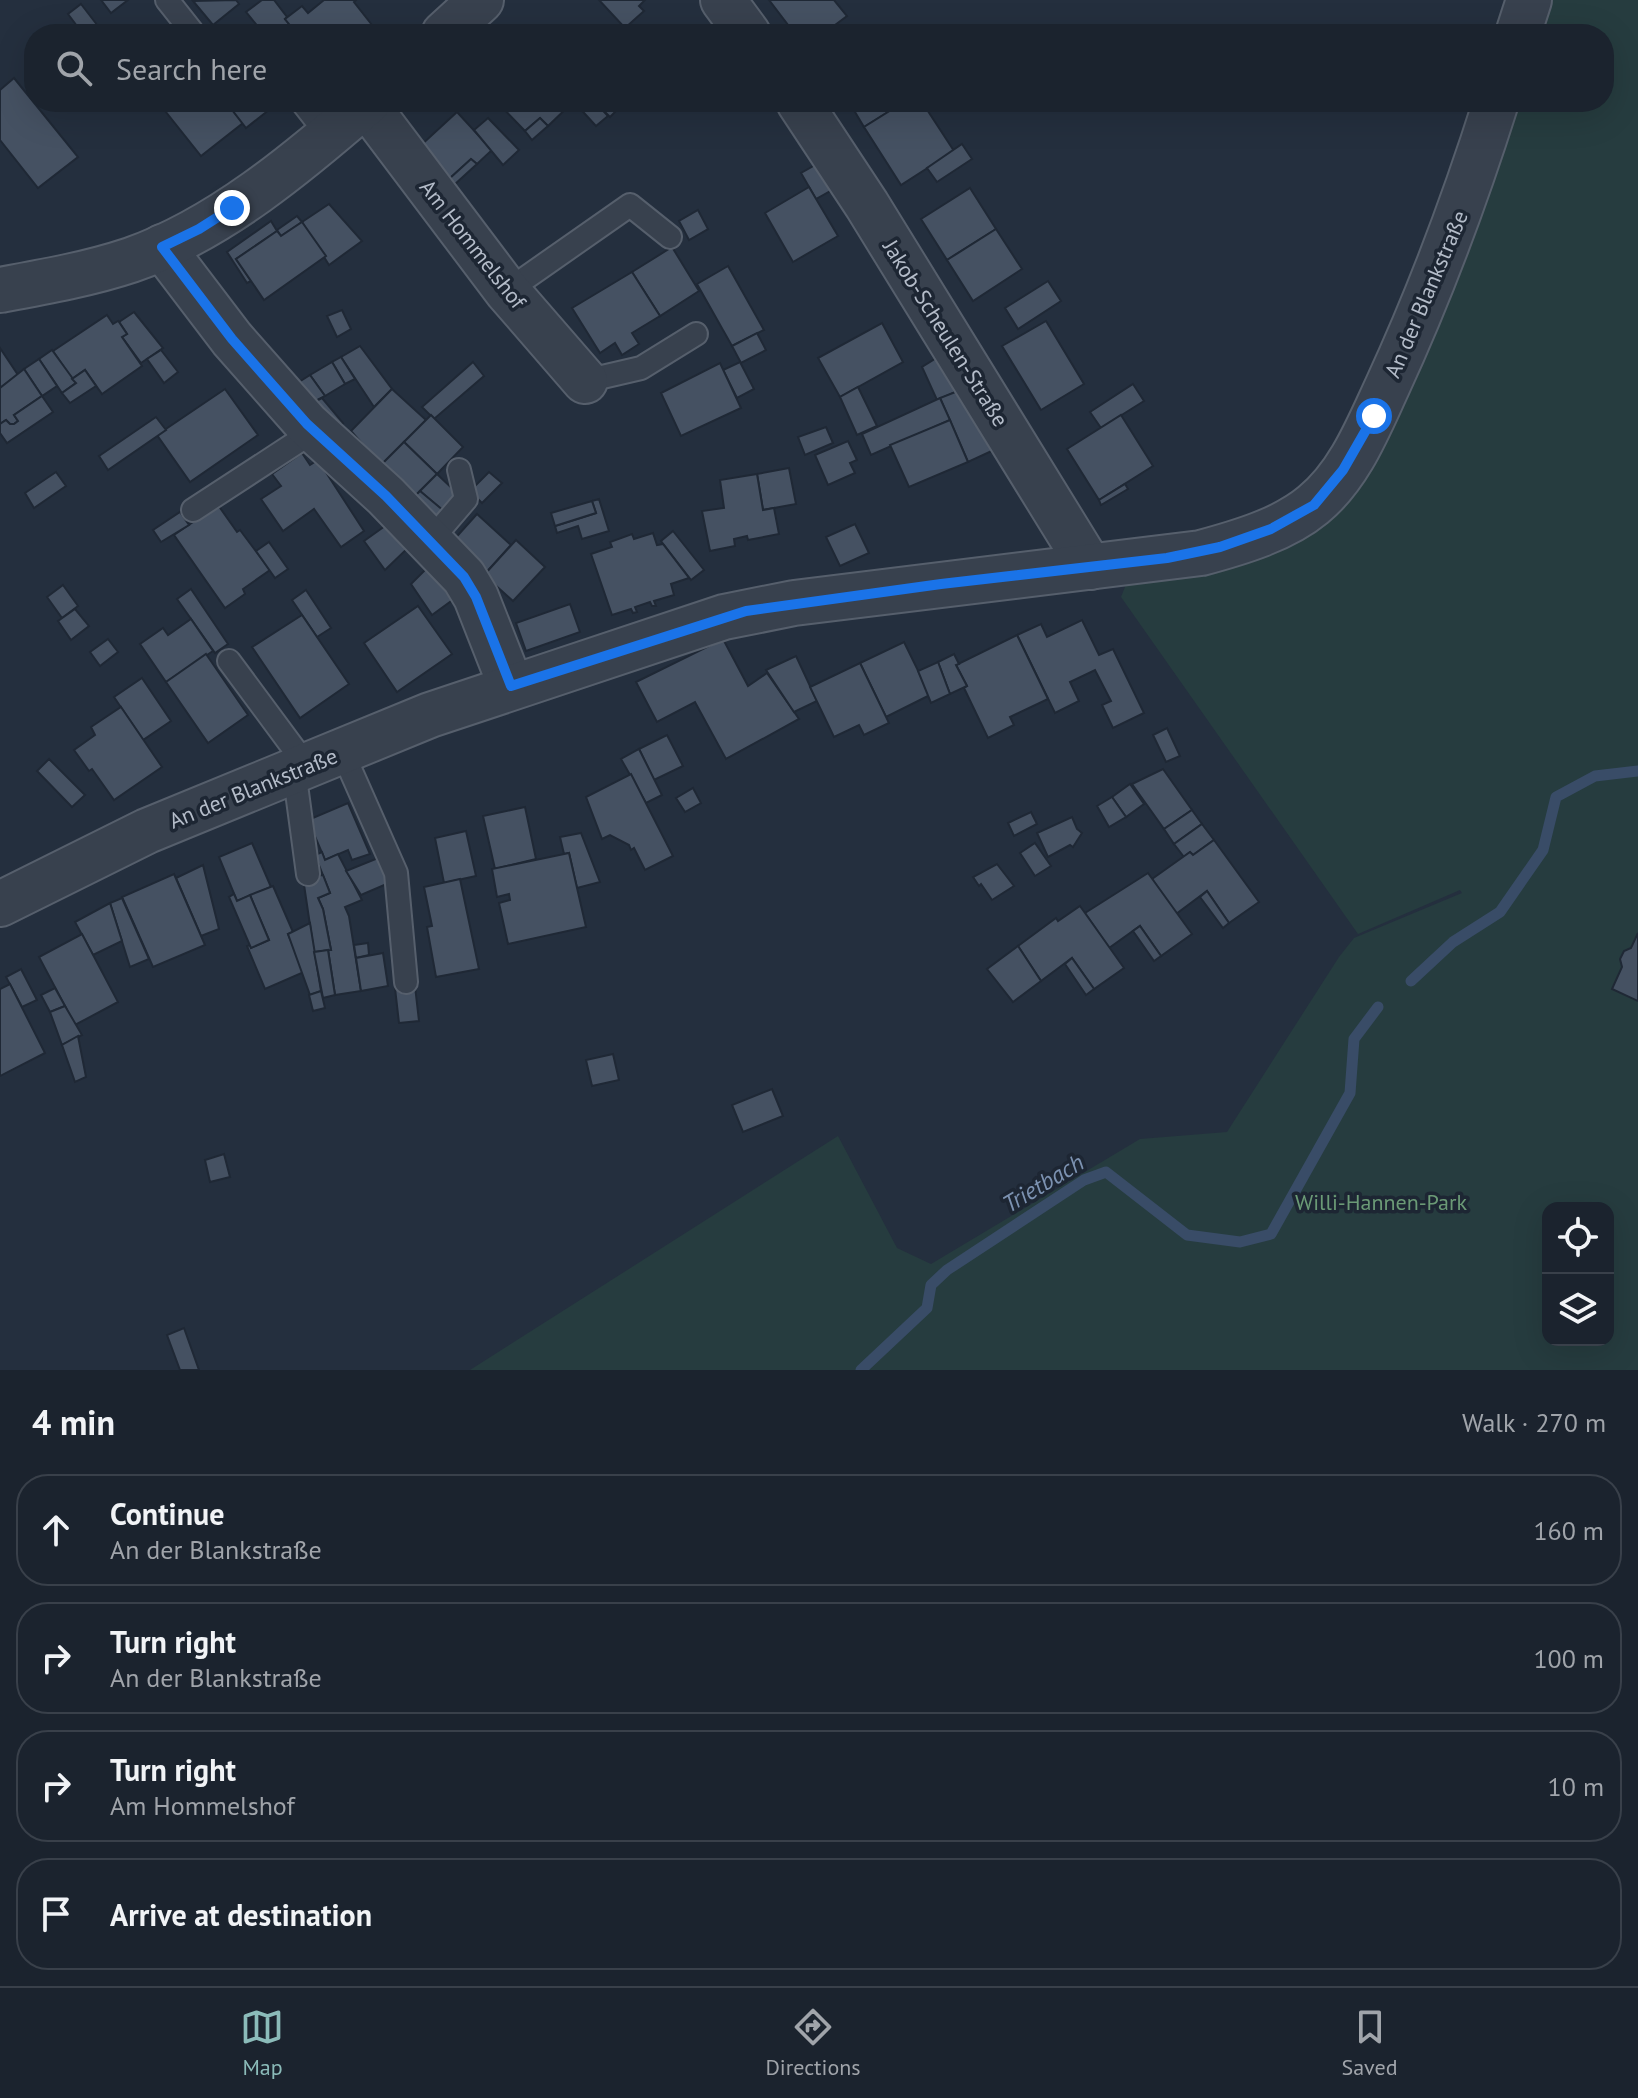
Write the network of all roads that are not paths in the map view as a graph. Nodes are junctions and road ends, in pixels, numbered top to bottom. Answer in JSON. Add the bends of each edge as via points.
{"nodes":[{"id":1,"x":167,"y":0,"type":"edge"},
{"id":2,"x":481,"y":0,"type":"edge"},
{"id":3,"x":723,"y":0,"type":"edge"},
{"id":4,"x":1529,"y":0,"type":"edge"},
{"id":5,"x":186,"y":24,"type":"edge"},
{"id":6,"x":455,"y":24,"type":"edge"},
{"id":7,"x":741,"y":24,"type":"edge"},
{"id":8,"x":1521,"y":24,"type":"edge"},
{"id":9,"x":338,"y":112,"type":"edge"},
{"id":10,"x":374,"y":112,"type":"edge"},
{"id":11,"x":806,"y":112,"type":"edge"},
{"id":12,"x":1493,"y":112,"type":"edge"},
{"id":13,"x":315,"y":119,"type":"edge"},
{"id":14,"x":670,"y":237,"type":"dead end"},
{"id":15,"x":162,"y":247,"type":"junction"},
{"id":16,"x":0,"y":290,"type":"edge"},
{"id":17,"x":507,"y":291,"type":"junction"},
{"id":18,"x":696,"y":334,"type":"dead end"},
{"id":19,"x":585,"y":381,"type":"joint"},
{"id":20,"x":314,"y":431,"type":"junction"},
{"id":21,"x":459,"y":470,"type":"dead end"},
{"id":22,"x":193,"y":510,"type":"dead end"},
{"id":23,"x":430,"y":541,"type":"junction"},
{"id":24,"x":1090,"y":567,"type":"junction"},
{"id":25,"x":229,"y":661,"type":"dead end"},
{"id":26,"x":511,"y":686,"type":"junction"},
{"id":27,"x":314,"y":762,"type":"junction"},
{"id":28,"x":308,"y":874,"type":"dead end"},
{"id":29,"x":0,"y":904,"type":"edge"},
{"id":30,"x":406,"y":982,"type":"dead end"}],
"edges":[{"from":1,"to":5,"type":"lane"},
{"from":2,"to":6,"type":"street"},
{"from":3,"to":7,"type":"street"},
{"from":4,"to":8,"type":"street"},
{"from":9,"to":13,"type":"street","name":"Am Hommelshof"},
{"from":10,"to":17,"type":"street","name":"Am Hommelshof"},
{"from":11,"to":24,"type":"street","name":"Jakob-Scheulen-Straße"},
{"from":12,"to":24,"type":"street","name":"An der Blankstraße","via":[[1410,338],[1354,453],[1321,498],[1290,520],[1220,547]]},
{"from":13,"to":15,"type":"street","name":"Am Hommelshof","via":[[232,208]]},
{"from":14,"to":17,"type":"lane","via":[[630,205]]},
{"from":15,"to":16,"type":"street","name":"Am Hommelshof","via":[[99,269]]},
{"from":15,"to":20,"type":"street","via":[[232,339]]},
{"from":17,"to":19,"type":"street","name":"Am Hommelshof"},
{"from":18,"to":19,"type":"lane","via":[[641,368]]},
{"from":20,"to":22,"type":"lane"},
{"from":20,"to":23,"type":"street"},
{"from":21,"to":23,"type":"lane","via":[[466,499]]},
{"from":23,"to":26,"type":"street","via":[[470,586]]},
{"from":24,"to":26,"type":"street","name":"An der Blankstraße","via":[[746,611]]},
{"from":25,"to":27,"type":"lane"},
{"from":26,"to":27,"type":"street","name":"An der Blankstraße"},
{"from":27,"to":28,"type":"lane"},
{"from":27,"to":29,"type":"street","name":"An der Blankstraße","via":[[147,831]]},
{"from":27,"to":30,"type":"lane","via":[[396,873]]}]}
